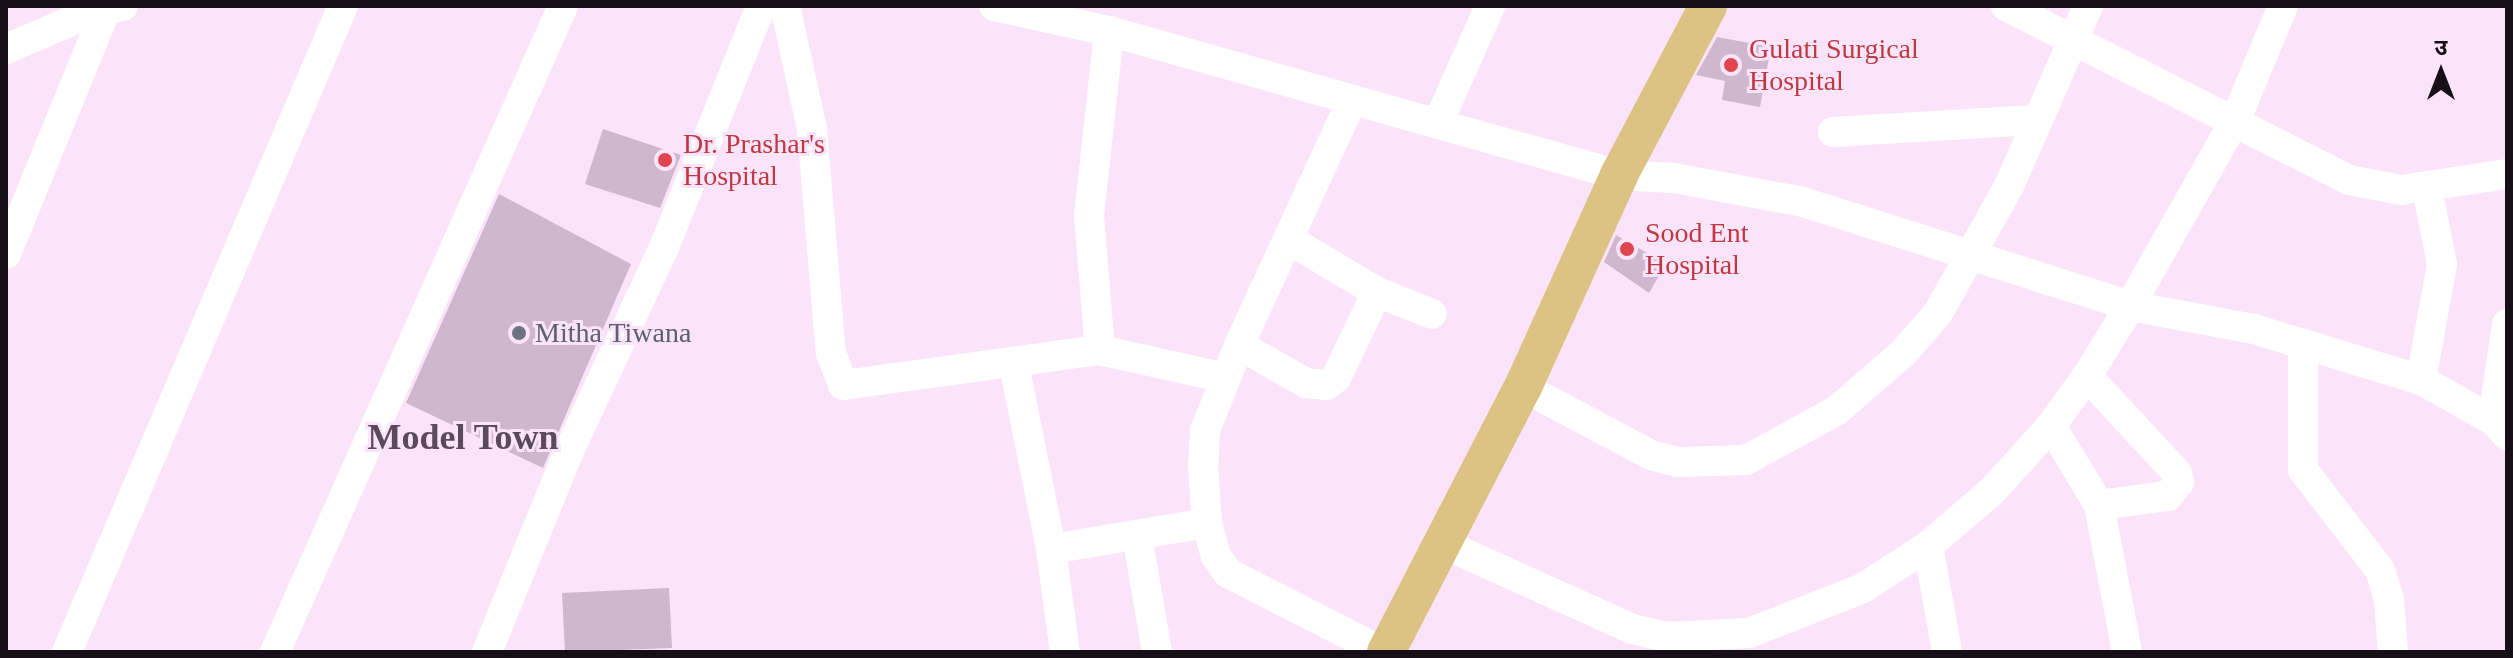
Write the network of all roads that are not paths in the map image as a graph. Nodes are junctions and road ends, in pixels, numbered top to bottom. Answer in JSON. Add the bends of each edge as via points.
{"nodes":[{"id":1,"x":343,"y":6,"type":"edge"},
{"id":2,"x":563,"y":6,"type":"edge"},
{"id":3,"x":761,"y":6,"type":"edge"},
{"id":4,"x":785,"y":6,"type":"edge"},
{"id":5,"x":994,"y":6,"type":"edge"},
{"id":6,"x":1490,"y":6,"type":"edge"},
{"id":7,"x":1708,"y":6,"type":"edge"},
{"id":8,"x":2006,"y":6,"type":"edge"},
{"id":9,"x":2088,"y":6,"type":"edge"},
{"id":10,"x":2283,"y":6,"type":"edge"},
{"id":11,"x":112,"y":7,"type":"edge"},
{"id":12,"x":1046,"y":11,"type":"edge"},
{"id":13,"x":66,"y":13,"type":"edge"},
{"id":14,"x":1109,"y":31,"type":"junction"},
{"id":15,"x":2071,"y":36,"type":"junction"},
{"id":16,"x":6,"y":49,"type":"edge"},
{"id":17,"x":1352,"y":100,"type":"junction"},
{"id":18,"x":2236,"y":119,"type":"junction"},
{"id":19,"x":2037,"y":120,"type":"junction"},
{"id":20,"x":1438,"y":123,"type":"junction"},
{"id":21,"x":1833,"y":132,"type":"dead end"},
{"id":22,"x":2507,"y":174,"type":"edge"},
{"id":23,"x":1619,"y":175,"type":"junction"},
{"id":24,"x":2427,"y":188,"type":"junction"},
{"id":25,"x":1288,"y":239,"type":"junction"},
{"id":26,"x":6,"y":254,"type":"edge"},
{"id":27,"x":1972,"y":257,"type":"junction"},
{"id":28,"x":1377,"y":292,"type":"junction"},
{"id":29,"x":2130,"y":306,"type":"junction"},
{"id":30,"x":1432,"y":314,"type":"dead end"},
{"id":31,"x":2507,"y":324,"type":"edge"},
{"id":32,"x":1239,"y":345,"type":"junction"},
{"id":33,"x":2303,"y":345,"type":"junction"},
{"id":34,"x":1100,"y":350,"type":"junction"},
{"id":35,"x":1014,"y":365,"type":"junction"},
{"id":36,"x":2087,"y":376,"type":"junction"},
{"id":37,"x":1222,"y":377,"type":"junction"},
{"id":38,"x":2421,"y":380,"type":"junction"},
{"id":39,"x":1523,"y":387,"type":"junction"},
{"id":40,"x":2051,"y":426,"type":"junction"},
{"id":41,"x":2500,"y":427,"type":"edge"},
{"id":42,"x":2099,"y":505,"type":"junction"},
{"id":43,"x":1207,"y":523,"type":"junction"},
{"id":44,"x":1137,"y":535,"type":"junction"},
{"id":45,"x":1444,"y":544,"type":"junction"},
{"id":46,"x":1928,"y":546,"type":"junction"},
{"id":47,"x":1051,"y":549,"type":"junction"},
{"id":48,"x":1751,"y":642,"type":"edge"},
{"id":49,"x":67,"y":652,"type":"edge"},
{"id":50,"x":275,"y":652,"type":"edge"},
{"id":51,"x":487,"y":652,"type":"edge"},
{"id":52,"x":1065,"y":652,"type":"edge"},
{"id":53,"x":1157,"y":652,"type":"edge"},
{"id":54,"x":1384,"y":652,"type":"edge"},
{"id":55,"x":1947,"y":652,"type":"edge"},
{"id":56,"x":2127,"y":652,"type":"edge"},
{"id":57,"x":2393,"y":652,"type":"edge"}],
"edges":[{"from":1,"to":49,"type":"street"},
{"from":2,"to":50,"type":"street"},
{"from":3,"to":51,"type":"street","via":[[665,245],[570,449]]},
{"from":4,"to":35,"type":"street","via":[[812,129],[835,373],[843,385]]},
{"from":5,"to":12,"type":"street"},
{"from":6,"to":20,"type":"street"},
{"from":7,"to":23,"type":"main road"},
{"from":8,"to":15,"type":"street"},
{"from":9,"to":15,"type":"street"},
{"from":10,"to":18,"type":"street"},
{"from":11,"to":13,"type":"street"},
{"from":11,"to":26,"type":"street"},
{"from":12,"to":14,"type":"street"},
{"from":13,"to":16,"type":"street"},
{"from":14,"to":17,"type":"street"},
{"from":14,"to":34,"type":"street","via":[[1090,195]]},
{"from":15,"to":18,"type":"street"},
{"from":15,"to":19,"type":"street"},
{"from":17,"to":20,"type":"street"},
{"from":17,"to":25,"type":"street"},
{"from":18,"to":24,"type":"street","via":[[2349,180],[2401,190]]},
{"from":18,"to":29,"type":"street"},
{"from":19,"to":21,"type":"street"},
{"from":19,"to":27,"type":"street"},
{"from":20,"to":23,"type":"street"},
{"from":22,"to":24,"type":"street"},
{"from":23,"to":27,"type":"street","via":[[1674,178],[1803,202]]},
{"from":23,"to":39,"type":"main road"},
{"from":24,"to":38,"type":"street","via":[[2442,264]]},
{"from":25,"to":28,"type":"street"},
{"from":25,"to":32,"type":"street"},
{"from":27,"to":29,"type":"street"},
{"from":27,"to":39,"type":"street","via":[[1938,313],[1903,353],[1836,411],[1746,460],[1677,462],[1651,455]]},
{"from":28,"to":30,"type":"street"},
{"from":28,"to":32,"type":"street","via":[[1336,378],[1327,385],[1306,383]]},
{"from":29,"to":33,"type":"street","via":[[2199,315]]},
{"from":29,"to":36,"type":"street"},
{"from":31,"to":41,"type":"street"},
{"from":32,"to":37,"type":"street"},
{"from":33,"to":38,"type":"street"},
{"from":33,"to":57,"type":"street","via":[[2303,470],[2380,570],[2389,600]]},
{"from":34,"to":35,"type":"street"},
{"from":34,"to":37,"type":"street"},
{"from":35,"to":47,"type":"street"},
{"from":36,"to":40,"type":"street"},
{"from":36,"to":42,"type":"street","via":[[2177,473],[2179,482],[2168,496]]},
{"from":37,"to":43,"type":"street","via":[[1205,431]]},
{"from":38,"to":41,"type":"street"},
{"from":39,"to":45,"type":"main road"},
{"from":40,"to":42,"type":"street"},
{"from":40,"to":46,"type":"street","via":[[1993,490]]},
{"from":42,"to":56,"type":"street"},
{"from":43,"to":44,"type":"street"},
{"from":43,"to":54,"type":"street","via":[[1216,556],[1228,573]]},
{"from":44,"to":47,"type":"street"},
{"from":44,"to":53,"type":"street"},
{"from":45,"to":48,"type":"street","via":[[1632,629],[1666,637]]},
{"from":45,"to":54,"type":"main road"},
{"from":46,"to":48,"type":"street","via":[[1863,588]]},
{"from":46,"to":55,"type":"street"},
{"from":47,"to":52,"type":"street"}]}
